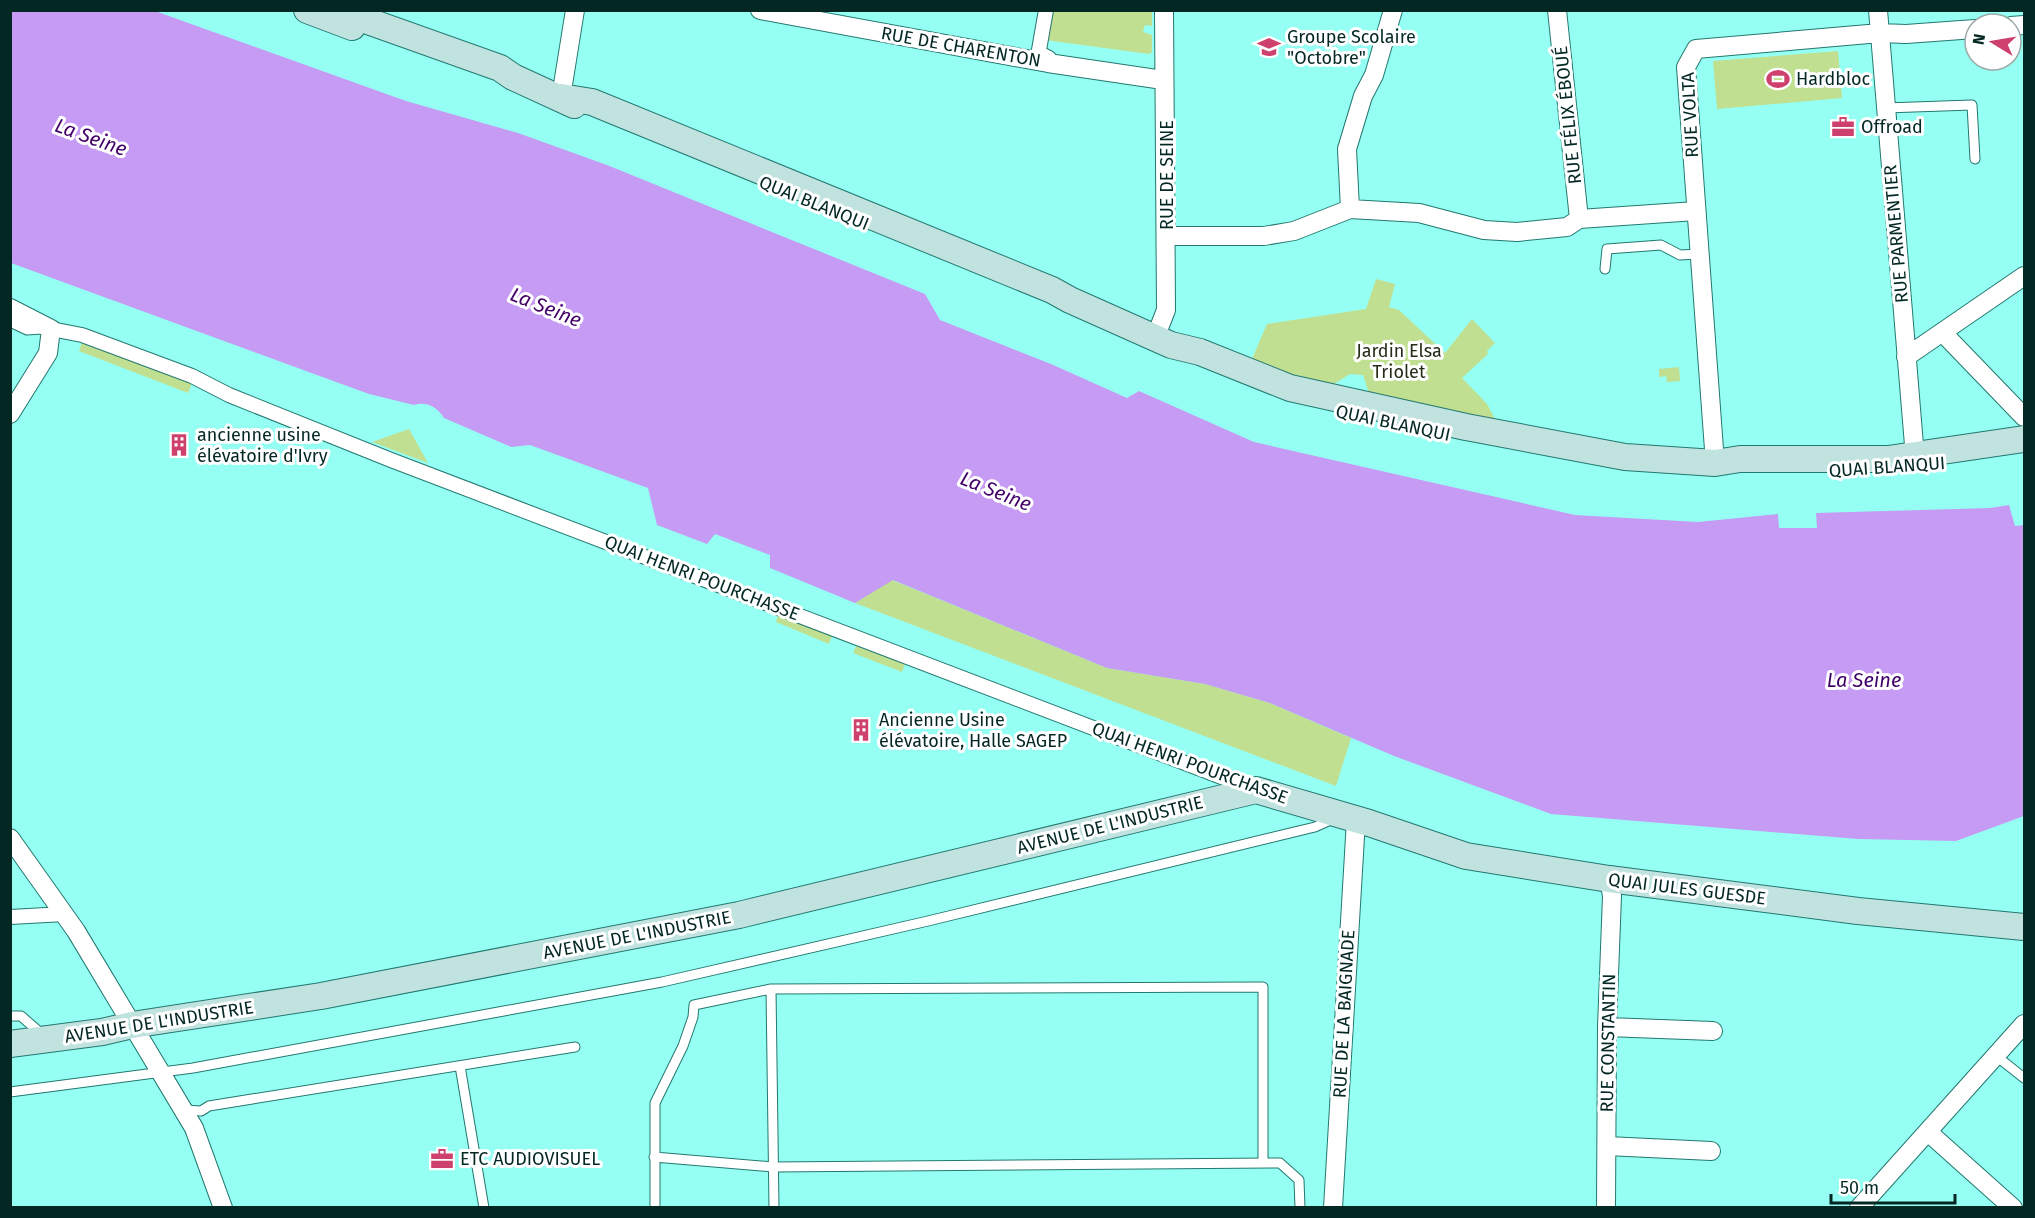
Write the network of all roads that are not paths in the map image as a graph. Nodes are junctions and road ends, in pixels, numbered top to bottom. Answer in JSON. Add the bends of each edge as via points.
{"nodes":[{"id":1,"x":308,"y":10,"type":"edge"},
{"id":2,"x":337,"y":10,"type":"edge"},
{"id":3,"x":574,"y":10,"type":"edge"},
{"id":4,"x":760,"y":10,"type":"edge"},
{"id":5,"x":1046,"y":10,"type":"edge"},
{"id":6,"x":1164,"y":10,"type":"edge"},
{"id":7,"x":1393,"y":10,"type":"edge"},
{"id":8,"x":1557,"y":10,"type":"edge"},
{"id":9,"x":1878,"y":10,"type":"edge"},
{"id":10,"x":1963,"y":30,"type":"edge"},
{"id":11,"x":1880,"y":33,"type":"junction"},
{"id":12,"x":1049,"y":58,"type":"dead end"},
{"id":13,"x":513,"y":77,"type":"junction"},
{"id":14,"x":1163,"y":80,"type":"junction"},
{"id":15,"x":561,"y":97,"type":"junction"},
{"id":16,"x":1886,"y":108,"type":"junction"},
{"id":17,"x":1975,"y":159,"type":"dead end"},
{"id":18,"x":1350,"y":209,"type":"junction"},
{"id":19,"x":1696,"y":211,"type":"junction"},
{"id":20,"x":1579,"y":219,"type":"junction"},
{"id":21,"x":1167,"y":236,"type":"junction"},
{"id":22,"x":1699,"y":254,"type":"junction"},
{"id":23,"x":1605,"y":269,"type":"dead end"},
{"id":24,"x":2025,"y":276,"type":"edge"},
{"id":25,"x":10,"y":308,"type":"edge"},
{"id":26,"x":10,"y":322,"type":"edge"},
{"id":27,"x":51,"y":329,"type":"junction"},
{"id":28,"x":1943,"y":333,"type":"junction"},
{"id":29,"x":1163,"y":341,"type":"junction"},
{"id":30,"x":1906,"y":357,"type":"junction"},
{"id":31,"x":10,"y":414,"type":"edge"},
{"id":32,"x":2025,"y":417,"type":"edge"},
{"id":33,"x":2025,"y":439,"type":"edge"},
{"id":34,"x":2025,"y":453,"type":"edge"},
{"id":35,"x":1915,"y":457,"type":"junction"},
{"id":36,"x":1715,"y":463,"type":"junction"},
{"id":37,"x":1256,"y":790,"type":"junction"},
{"id":38,"x":1348,"y":818,"type":"junction"},
{"id":39,"x":10,"y":838,"type":"edge"},
{"id":40,"x":1610,"y":879,"type":"junction"},
{"id":41,"x":64,"y":914,"type":"junction"},
{"id":42,"x":10,"y":917,"type":"edge"},
{"id":43,"x":2025,"y":927,"type":"edge"},
{"id":44,"x":771,"y":989,"type":"junction"},
{"id":45,"x":10,"y":1016,"type":"edge"},
{"id":46,"x":2025,"y":1024,"type":"edge"},
{"id":47,"x":132,"y":1025,"type":"junction"},
{"id":48,"x":1607,"y":1027,"type":"junction"},
{"id":49,"x":1713,"y":1031,"type":"dead end"},
{"id":50,"x":48,"y":1039,"type":"junction"},
{"id":51,"x":10,"y":1044,"type":"edge"},
{"id":52,"x":575,"y":1047,"type":"dead end"},
{"id":53,"x":1995,"y":1055,"type":"junction"},
{"id":54,"x":460,"y":1066,"type":"junction"},
{"id":55,"x":161,"y":1072,"type":"junction"},
{"id":56,"x":2025,"y":1078,"type":"edge"},
{"id":57,"x":10,"y":1092,"type":"edge"},
{"id":58,"x":183,"y":1110,"type":"junction"},
{"id":59,"x":1928,"y":1132,"type":"junction"},
{"id":60,"x":1607,"y":1146,"type":"junction"},
{"id":61,"x":1711,"y":1151,"type":"dead end"},
{"id":62,"x":654,"y":1157,"type":"junction"},
{"id":63,"x":1263,"y":1163,"type":"junction"},
{"id":64,"x":773,"y":1167,"type":"junction"},
{"id":65,"x":482,"y":1207,"type":"edge"},
{"id":66,"x":223,"y":1208,"type":"edge"},
{"id":67,"x":655,"y":1208,"type":"edge"},
{"id":68,"x":774,"y":1208,"type":"edge"},
{"id":69,"x":1300,"y":1208,"type":"edge"},
{"id":70,"x":1333,"y":1208,"type":"edge"},
{"id":71,"x":1606,"y":1208,"type":"edge"},
{"id":72,"x":1859,"y":1208,"type":"edge"},
{"id":73,"x":2013,"y":1208,"type":"edge"}],
"edges":[{"from":1,"to":13,"type":"main road","name":"QUAI BLANQUI","via":[[487,76]]},
{"from":2,"to":13,"type":"main road","name":"QUAI BLANQUI","via":[[500,68]]},
{"from":3,"to":15,"type":"street"},
{"from":4,"to":14,"type":"street","name":"RUE DE CHARENTON"},
{"from":5,"to":12,"type":"street","via":[[1039,50]]},
{"from":6,"to":14,"type":"street","name":"RUE DE SEINE"},
{"from":7,"to":18,"type":"street","via":[[1347,149]]},
{"from":8,"to":20,"type":"street","name":"RUE FÉLIX ÉBOUÉ"},
{"from":9,"to":11,"type":"street","name":"RUE PARMENTIER"},
{"from":10,"to":11,"type":"street","name":"RUE VOLTA"},
{"from":11,"to":16,"type":"street","name":"RUE PARMENTIER"},
{"from":11,"to":19,"type":"street","name":"RUE VOLTA","via":[[1696,49],[1686,67]]},
{"from":13,"to":15,"type":"main road","name":"QUAI BLANQUI"},
{"from":14,"to":21,"type":"street","name":"RUE DE SEINE","via":[[1167,111]]},
{"from":15,"to":29,"type":"main road","name":"QUAI BLANQUI","via":[[587,114],[1016,286],[1056,301],[1070,300]]},
{"from":16,"to":17,"type":"lane","via":[[1971,105]]},
{"from":16,"to":30,"type":"street","name":"RUE PARMENTIER"},
{"from":18,"to":20,"type":"street","via":[[1419,213],[1484,230],[1517,232],[1568,227]]},
{"from":18,"to":21,"type":"street","via":[[1294,231],[1264,236]]},
{"from":19,"to":20,"type":"street"},
{"from":19,"to":22,"type":"street","name":"RUE VOLTA"},
{"from":21,"to":29,"type":"street","name":"RUE DE SEINE"},
{"from":22,"to":23,"type":"lane","via":[[1680,255],[1661,245],[1607,249]]},
{"from":22,"to":36,"type":"street","name":"RUE VOLTA"},
{"from":24,"to":28,"type":"street"},
{"from":25,"to":27,"type":"street","name":"QUAI HENRI POURCHASSE"},
{"from":26,"to":27,"type":"lane","name":"QUAI HENRI POURCHASSE","via":[[27,330]]},
{"from":27,"to":31,"type":"street","via":[[48,353]]},
{"from":27,"to":37,"type":"street","name":"QUAI HENRI POURCHASSE","via":[[82,335],[192,376],[229,395],[391,460]]},
{"from":28,"to":30,"type":"street"},
{"from":28,"to":32,"type":"street"},
{"from":29,"to":36,"type":"main road","name":"QUAI BLANQUI","via":[[1192,361],[1288,400],[1587,463],[1608,464],[1625,457]]},
{"from":30,"to":35,"type":"street","name":"RUE PARMENTIER"},
{"from":33,"to":35,"type":"main road","name":"QUAI BLANQUI"},
{"from":34,"to":36,"type":"main road","name":"QUAI BLANQUI","via":[[1915,468],[1827,471],[1739,473]]},
{"from":35,"to":36,"type":"main road","name":"QUAI BLANQUI","via":[[1740,459]]},
{"from":37,"to":38,"type":"main road","name":"QUAI HENRI POURCHASSE"},
{"from":37,"to":47,"type":"main road","name":"AVENUE DE L'INDUSTRIE","via":[[738,915],[321,996]]},
{"from":38,"to":40,"type":"main road","name":"QUAI JULES GUESDE","via":[[1466,856]]},
{"from":38,"to":55,"type":"lane","via":[[928,921],[662,981]]},
{"from":38,"to":70,"type":"street","name":"RUE DE LA BAIGNADE"},
{"from":39,"to":41,"type":"street"},
{"from":40,"to":43,"type":"main road","name":"QUAI JULES GUESDE"},
{"from":40,"to":48,"type":"street","name":"RUE CONSTANTIN"},
{"from":41,"to":42,"type":"street"},
{"from":41,"to":47,"type":"street"},
{"from":44,"to":62,"type":"lane","via":[[694,1005],[683,1046],[655,1103]]},
{"from":44,"to":63,"type":"lane","via":[[1263,987]]},
{"from":44,"to":64,"type":"lane"},
{"from":45,"to":50,"type":"lane","via":[[21,1016]]},
{"from":46,"to":53,"type":"street"},
{"from":47,"to":50,"type":"main road","name":"AVENUE DE L'INDUSTRIE"},
{"from":47,"to":55,"type":"street"},
{"from":48,"to":49,"type":"street"},
{"from":48,"to":60,"type":"street","name":"RUE CONSTANTIN"},
{"from":50,"to":51,"type":"main road","name":"AVENUE DE L'INDUSTRIE"},
{"from":52,"to":54,"type":"lane"},
{"from":53,"to":56,"type":"lane"},
{"from":53,"to":59,"type":"street"},
{"from":54,"to":58,"type":"lane","via":[[208,1106],[201,1111]]},
{"from":54,"to":65,"type":"lane"},
{"from":55,"to":57,"type":"lane"},
{"from":55,"to":58,"type":"street"},
{"from":58,"to":66,"type":"street","via":[[195,1128]]},
{"from":59,"to":72,"type":"street"},
{"from":59,"to":73,"type":"street"},
{"from":60,"to":61,"type":"street"},
{"from":60,"to":71,"type":"street","name":"RUE CONSTANTIN"},
{"from":62,"to":64,"type":"lane"},
{"from":62,"to":67,"type":"lane"},
{"from":63,"to":64,"type":"lane"},
{"from":63,"to":69,"type":"lane","via":[[1280,1163],[1299,1180]]},
{"from":64,"to":68,"type":"lane"}]}
